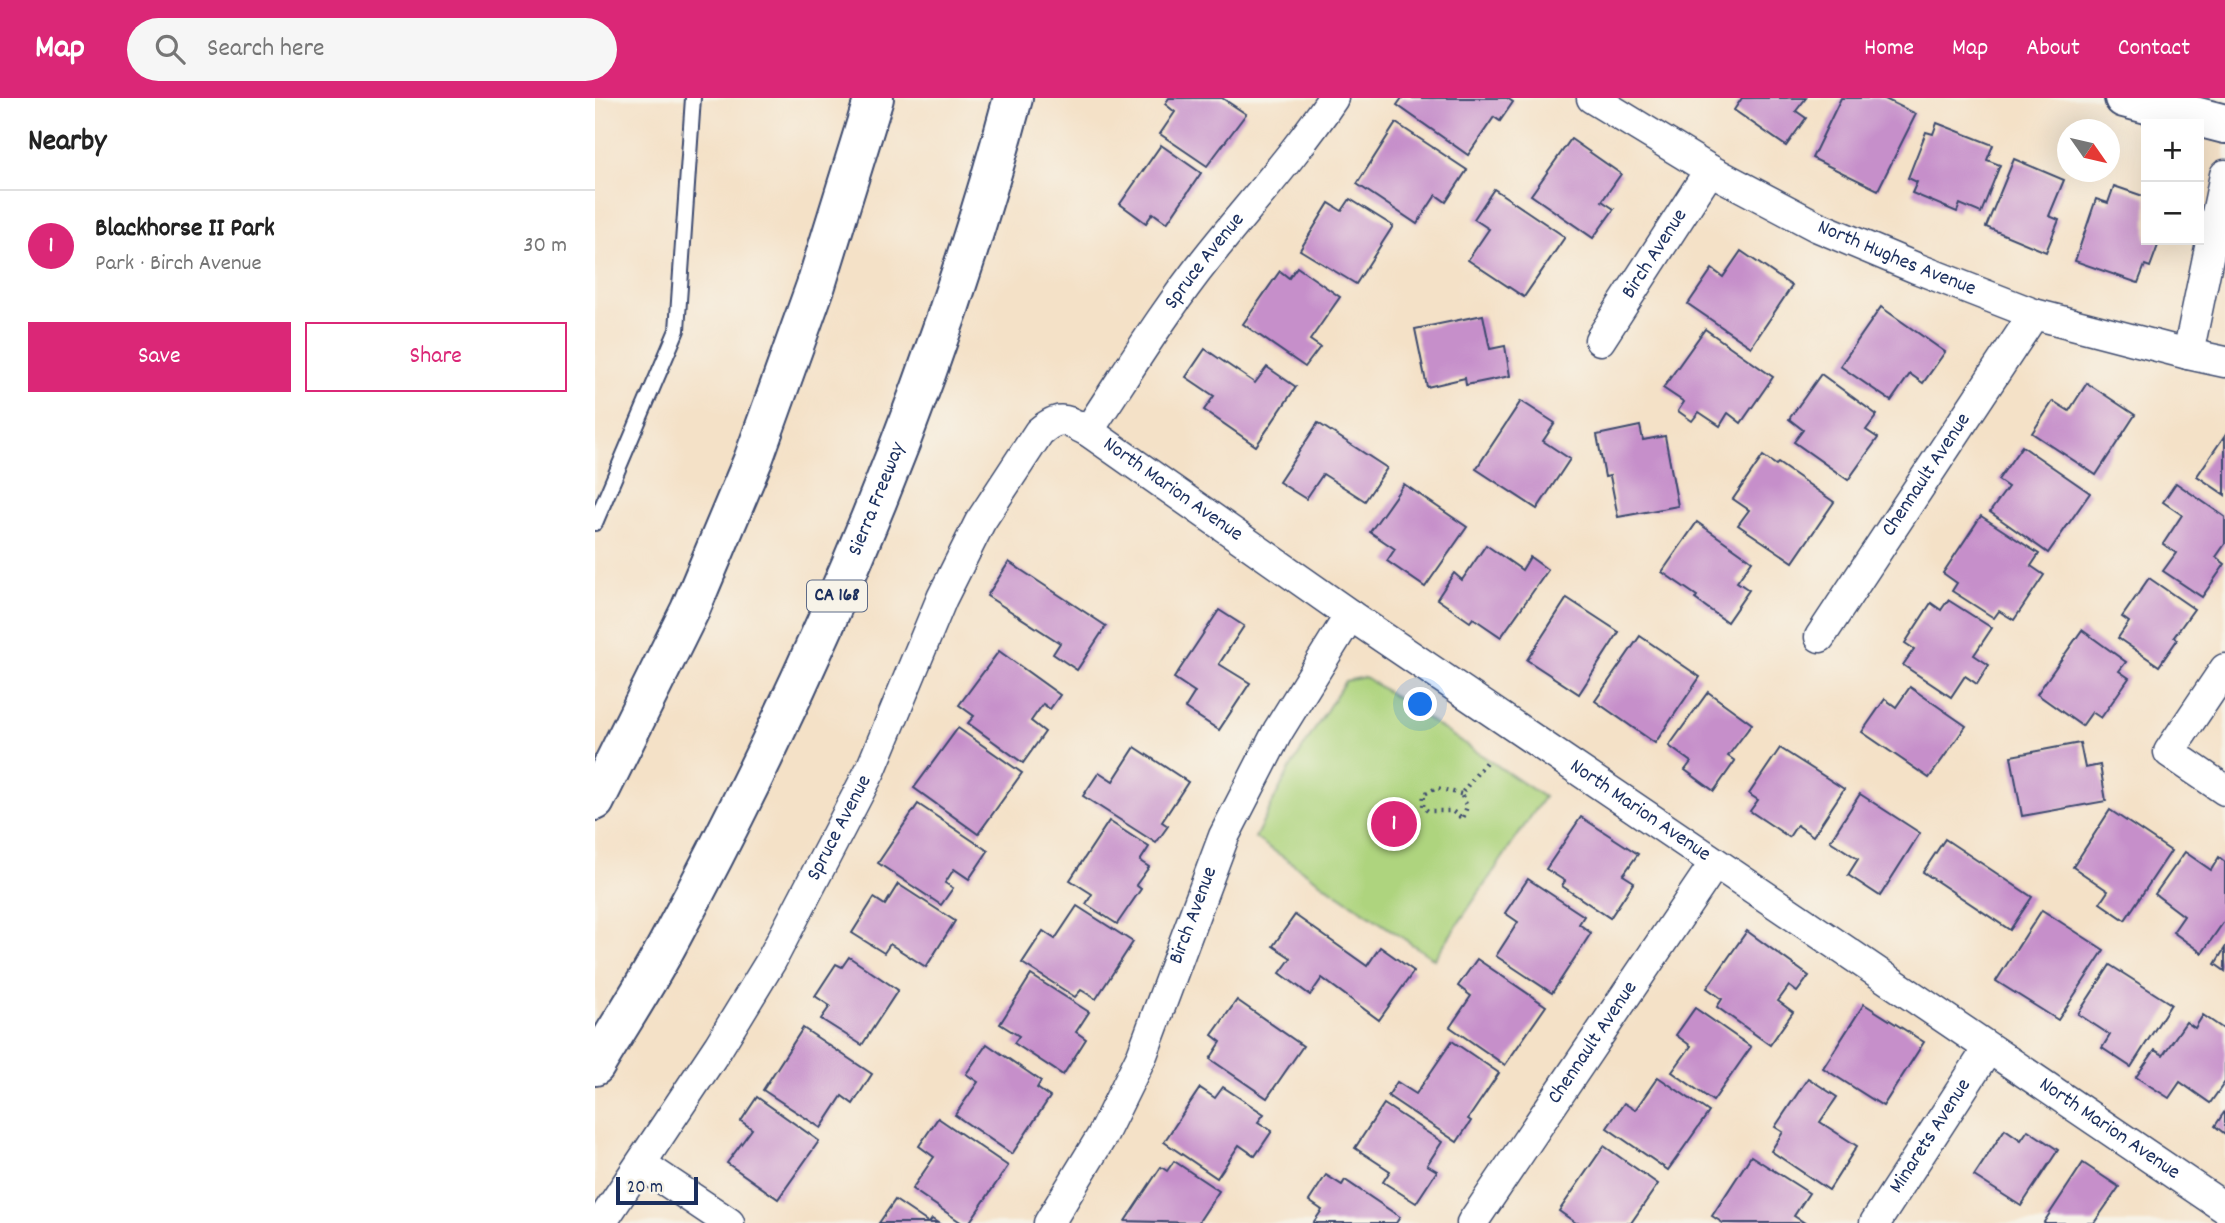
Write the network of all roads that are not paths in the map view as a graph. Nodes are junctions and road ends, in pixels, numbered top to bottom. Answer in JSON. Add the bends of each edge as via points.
{"nodes":[{"id":1,"x":693,"y":98,"type":"edge"},
{"id":2,"x":874,"y":98,"type":"edge"},
{"id":3,"x":1013,"y":98,"type":"edge"},
{"id":4,"x":1333,"y":98,"type":"edge"},
{"id":5,"x":1592,"y":98,"type":"edge"},
{"id":6,"x":2125,"y":98,"type":"edge"},
{"id":7,"x":2225,"y":124,"type":"edge"},
{"id":8,"x":1710,"y":170,"type":"junction"},
{"id":9,"x":2225,"y":175,"type":"edge"},
{"id":10,"x":2034,"y":314,"type":"junction"},
{"id":11,"x":1599,"y":340,"type":"dead end"},
{"id":12,"x":2188,"y":354,"type":"junction"},
{"id":13,"x":2225,"y":362,"type":"edge"},
{"id":14,"x":1053,"y":420,"type":"joint"},
{"id":15,"x":1088,"y":431,"type":"junction"},
{"id":16,"x":595,"y":523,"type":"edge"},
{"id":17,"x":1350,"y":615,"type":"junction"},
{"id":18,"x":1820,"y":637,"type":"dead end"},
{"id":19,"x":2225,"y":669,"type":"edge"},
{"id":20,"x":2225,"y":789,"type":"edge"},
{"id":21,"x":595,"y":801,"type":"edge"},
{"id":22,"x":1715,"y":863,"type":"junction"},
{"id":23,"x":1989,"y":1049,"type":"junction"},
{"id":24,"x":595,"y":1066,"type":"edge"},
{"id":25,"x":641,"y":1164,"type":"junction"},
{"id":26,"x":2225,"y":1208,"type":"edge"},
{"id":27,"x":601,"y":1223,"type":"edge"},
{"id":28,"x":729,"y":1223,"type":"edge"},
{"id":29,"x":1049,"y":1223,"type":"edge"},
{"id":30,"x":1472,"y":1223,"type":"edge"},
{"id":31,"x":1875,"y":1223,"type":"edge"}],
"edges":[{"from":1,"to":16,"type":"lane","via":[[677,330]]},
{"from":2,"to":21,"type":"main road","via":[[816,285],[753,460],[690,610]]},
{"from":3,"to":24,"type":"main road","name":"Sierra Freeway","number":"CA 168","via":[[944,322],[872,518],[772,744],[670,941]]},
{"from":4,"to":15,"type":"street","name":"Spruce Avenue","via":[[1280,172],[1206,258]]},
{"from":5,"to":8,"type":"street","name":"North Hughes Avenue"},
{"from":6,"to":7,"type":"main road"},
{"from":8,"to":10,"type":"street","name":"North Hughes Avenue","via":[[1816,226]]},
{"from":8,"to":11,"type":"street","name":"Birch Avenue"},
{"from":9,"to":12,"type":"street"},
{"from":10,"to":12,"type":"street","name":"North Hughes Avenue"},
{"from":10,"to":18,"type":"street","name":"Chennault Avenue"},
{"from":12,"to":13,"type":"street","name":"North Hughes Avenue"},
{"from":14,"to":15,"type":"street","name":"North Marion Avenue","via":[[1065,420]]},
{"from":14,"to":25,"type":"street","name":"Spruce Avenue","via":[[1039,432],[980,522],[941,598],[871,769],[771,961]]},
{"from":15,"to":17,"type":"street","name":"North Marion Avenue"},
{"from":17,"to":22,"type":"street","name":"North Marion Avenue"},
{"from":17,"to":29,"type":"street","name":"Birch Avenue","via":[[1278,731],[1224,836],[1142,1055],[1102,1136]]},
{"from":19,"to":20,"type":"street","via":[[2169,752]]},
{"from":22,"to":23,"type":"street","name":"North Marion Avenue"},
{"from":22,"to":30,"type":"street","name":"Chennault Avenue"},
{"from":23,"to":26,"type":"street","name":"North Marion Avenue"},
{"from":23,"to":31,"type":"street","name":"Minarets Avenue"},
{"from":25,"to":27,"type":"street","name":"Spruce Avenue"},
{"from":25,"to":28,"type":"street"}]}
